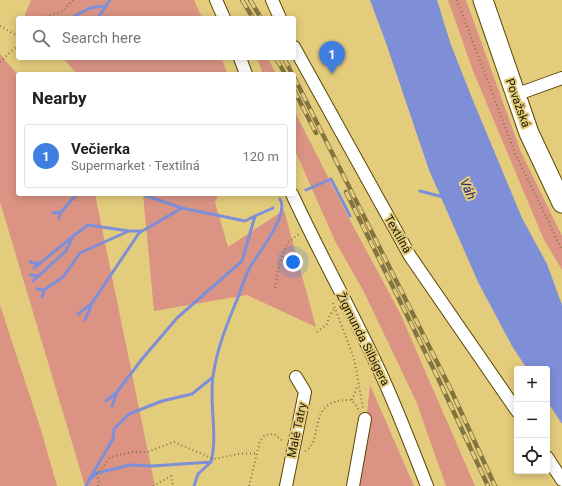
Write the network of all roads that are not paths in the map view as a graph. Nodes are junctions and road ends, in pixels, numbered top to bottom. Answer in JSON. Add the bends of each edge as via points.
{"nodes":[{"id":1,"x":216,"y":0,"type":"edge"},
{"id":2,"x":272,"y":0,"type":"edge"},
{"id":3,"x":483,"y":0,"type":"edge"},
{"id":4,"x":223,"y":16,"type":"edge"},
{"id":5,"x":279,"y":16,"type":"edge"},
{"id":6,"x":296,"y":51,"type":"edge"},
{"id":7,"x":241,"y":60,"type":"edge"},
{"id":8,"x":245,"y":72,"type":"edge"},
{"id":9,"x":562,"y":78,"type":"edge"},
{"id":10,"x":515,"y":95,"type":"junction"},
{"id":11,"x":293,"y":196,"type":"edge"},
{"id":12,"x":562,"y":203,"type":"edge"},
{"id":13,"x":296,"y":377,"type":"dead end"},
{"id":14,"x":514,"y":407,"type":"edge"},
{"id":15,"x":365,"y":419,"type":"road end"},
{"id":16,"x":550,"y":462,"type":"edge"},
{"id":17,"x":562,"y":480,"type":"edge"},
{"id":18,"x":286,"y":486,"type":"edge"},
{"id":19,"x":353,"y":486,"type":"edge"},
{"id":20,"x":427,"y":486,"type":"edge"}],
"edges":[{"from":1,"to":4,"type":"street"},
{"from":2,"to":5,"type":"street"},
{"from":3,"to":10,"type":"main road","name":"Považská"},
{"from":6,"to":14,"type":"street","name":"Textilná","via":[[410,256]]},
{"from":7,"to":8,"type":"street"},
{"from":9,"to":10,"type":"street"},
{"from":10,"to":12,"type":"main road","name":"Považská","via":[[529,133]]},
{"from":11,"to":20,"type":"street","name":"Žigmunda Silbigera","via":[[380,372]]},
{"from":13,"to":18,"type":"street","name":"Malé Tatry","via":[[305,392]]},
{"from":15,"to":19,"type":"street"},
{"from":16,"to":17,"type":"street"}]}
